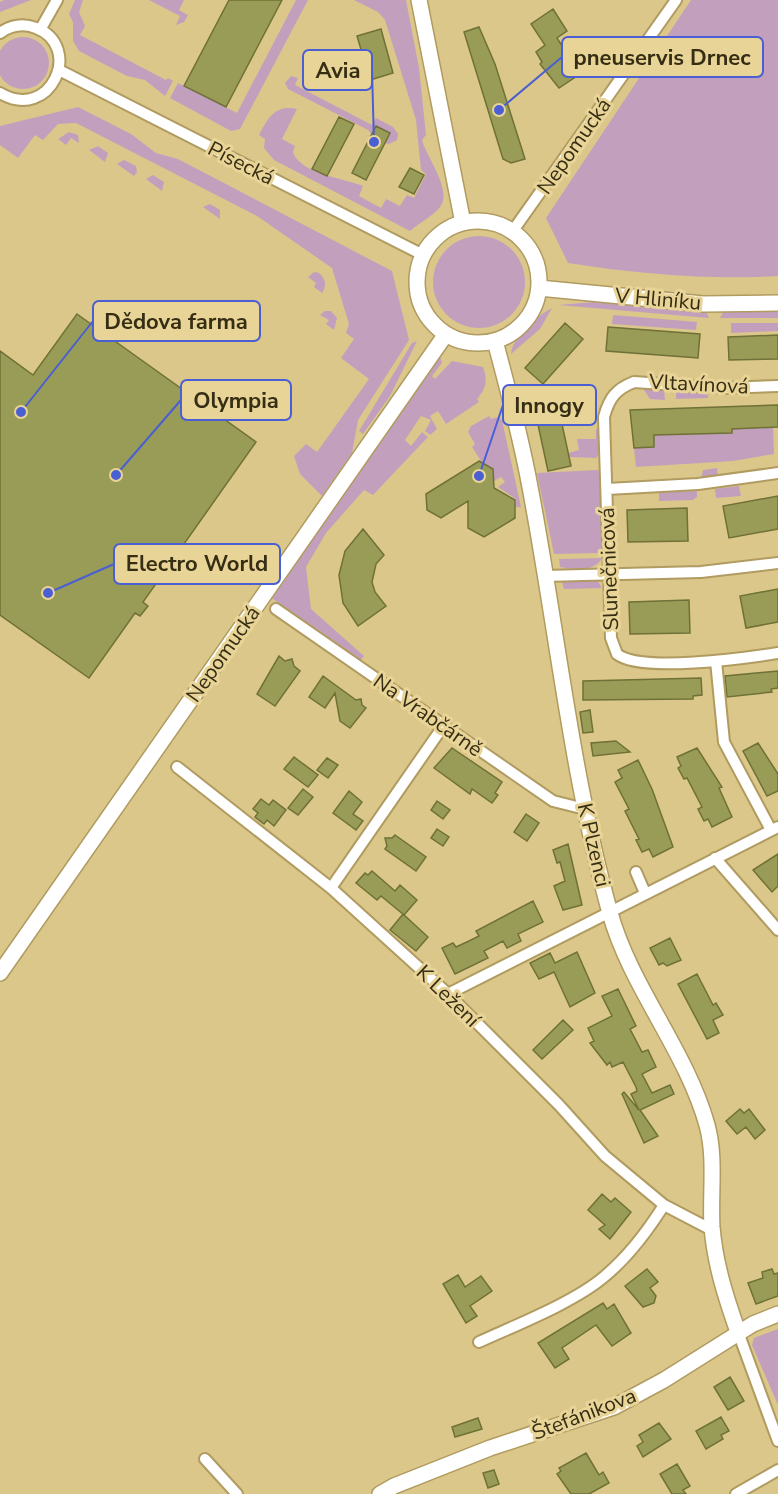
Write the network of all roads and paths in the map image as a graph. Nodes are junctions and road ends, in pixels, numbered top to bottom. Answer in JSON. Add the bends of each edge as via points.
{"nodes":[{"id":1,"x":57,"y":0,"type":"edge"},
{"id":2,"x":419,"y":0,"type":"edge"},
{"id":3,"x":676,"y":0,"type":"edge"},
{"id":4,"x":40,"y":30,"type":"junction"},
{"id":5,"x":0,"y":33,"type":"edge"},
{"id":6,"x":59,"y":70,"type":"junction"},
{"id":7,"x":0,"y":93,"type":"edge"},
{"id":8,"x":463,"y":223,"type":"junction"},
{"id":9,"x":512,"y":232,"type":"junction"},
{"id":10,"x":423,"y":255,"type":"junction"},
{"id":11,"x":539,"y":288,"type":"junction"},
{"id":12,"x":778,"y":303,"type":"edge"},
{"id":13,"x":446,"y":334,"type":"junction"},
{"id":14,"x":495,"y":341,"type":"junction"},
{"id":15,"x":778,"y":386,"type":"edge"},
{"id":16,"x":778,"y":473,"type":"edge"},
{"id":17,"x":607,"y":489,"type":"junction"},
{"id":18,"x":778,"y":563,"type":"edge"},
{"id":19,"x":609,"y":574,"type":"junction"},
{"id":20,"x":544,"y":576,"type":"junction"},
{"id":21,"x":276,"y":609,"type":"dead end"},
{"id":22,"x":778,"y":653,"type":"edge"},
{"id":23,"x":717,"y":661,"type":"junction"},
{"id":24,"x":444,"y":725,"type":"junction"},
{"id":25,"x":177,"y":767,"type":"dead end"},
{"id":26,"x":585,"y":809,"type":"junction"},
{"id":27,"x":775,"y":828,"type":"edge"},
{"id":28,"x":715,"y":858,"type":"junction"},
{"id":29,"x":636,"y":872,"type":"dead end"},
{"id":30,"x":331,"y":888,"type":"junction"},
{"id":31,"x":645,"y":893,"type":"junction"},
{"id":32,"x":610,"y":910,"type":"junction"},
{"id":33,"x":778,"y":930,"type":"edge"},
{"id":34,"x":0,"y":973,"type":"edge"},
{"id":35,"x":448,"y":994,"type":"junction"},
{"id":36,"x":664,"y":1206,"type":"junction"},
{"id":37,"x":712,"y":1230,"type":"junction"},
{"id":38,"x":778,"y":1314,"type":"edge"},
{"id":39,"x":738,"y":1332,"type":"junction"},
{"id":40,"x":479,"y":1342,"type":"dead end"},
{"id":41,"x":778,"y":1441,"type":"edge"},
{"id":42,"x":205,"y":1459,"type":"dead end"},
{"id":43,"x":778,"y":1470,"type":"edge"},
{"id":44,"x":237,"y":1494,"type":"edge"},
{"id":45,"x":381,"y":1494,"type":"edge"},
{"id":46,"x":736,"y":1494,"type":"edge"}],
"edges":[{"from":1,"to":4,"type":"street"},
{"from":2,"to":8,"type":"street"},
{"from":3,"to":9,"type":"street","name":"Nepomucká"},
{"from":4,"to":5,"type":"street","via":[[17,25]]},
{"from":4,"to":6,"type":"street","via":[[56,47]]},
{"from":6,"to":7,"type":"street","via":[[47,91],[37,97],[13,99]]},
{"from":6,"to":10,"type":"street","name":"Písecká"},
{"from":8,"to":9,"type":"street","via":[[488,223]]},
{"from":8,"to":10,"type":"street","via":[[433,240]]},
{"from":9,"to":11,"type":"street","via":[[533,256]]},
{"from":10,"to":13,"type":"street","via":[[417,281],[422,307]]},
{"from":11,"to":12,"type":"street","name":"V Hliníku","via":[[703,304]]},
{"from":11,"to":14,"type":"street","via":[[529,315],[514,331]]},
{"from":13,"to":14,"type":"street","via":[[478,344]]},
{"from":13,"to":34,"type":"street","name":"Nepomucká"},
{"from":14,"to":20,"type":"street","name":"K Plzenci","via":[[530,485]]},
{"from":15,"to":17,"type":"street","name":"Vltavínová","via":[[722,388],[644,381],[623,386],[611,397],[604,417]]},
{"from":16,"to":17,"type":"street","via":[[698,484]]},
{"from":17,"to":19,"type":"street","name":"Slunečnicová"},
{"from":18,"to":19,"type":"street","via":[[701,572]]},
{"from":19,"to":20,"type":"street"},
{"from":19,"to":23,"type":"street","name":"Slunečnicová","via":[[611,638],[617,654],[630,662]]},
{"from":20,"to":26,"type":"street","name":"K Plzenci"},
{"from":21,"to":24,"type":"street","name":"Na Vrabčárně"},
{"from":22,"to":23,"type":"street","name":"Slunečnicová"},
{"from":23,"to":27,"type":"street","via":[[724,742]]},
{"from":24,"to":26,"type":"street","name":"Na Vrabčárně","via":[[554,801]]},
{"from":24,"to":30,"type":"street"},
{"from":25,"to":30,"type":"street","name":"K Ležení"},
{"from":26,"to":32,"type":"street","name":"K Plzenci"},
{"from":27,"to":28,"type":"street"},
{"from":28,"to":31,"type":"street"},
{"from":28,"to":33,"type":"street"},
{"from":29,"to":31,"type":"street"},
{"from":30,"to":35,"type":"street","name":"K Ležení"},
{"from":31,"to":32,"type":"street"},
{"from":32,"to":35,"type":"street"},
{"from":32,"to":37,"type":"street","name":"K Plzenci","via":[[630,965],[704,1116],[712,1158]]},
{"from":35,"to":36,"type":"street","name":"K Ležení","via":[[605,1156]]},
{"from":36,"to":37,"type":"street","name":"K Ležení"},
{"from":36,"to":40,"type":"street","via":[[645,1236],[604,1277],[553,1307]]},
{"from":37,"to":39,"type":"street","name":"K Plzenci","via":[[719,1272]]},
{"from":38,"to":39,"type":"street","name":"Štefánikova"},
{"from":39,"to":41,"type":"street"},
{"from":39,"to":45,"type":"street","name":"Štefánikova","via":[[614,1407],[490,1448],[394,1485]]},
{"from":42,"to":44,"type":"street"},
{"from":43,"to":46,"type":"street"}]}
